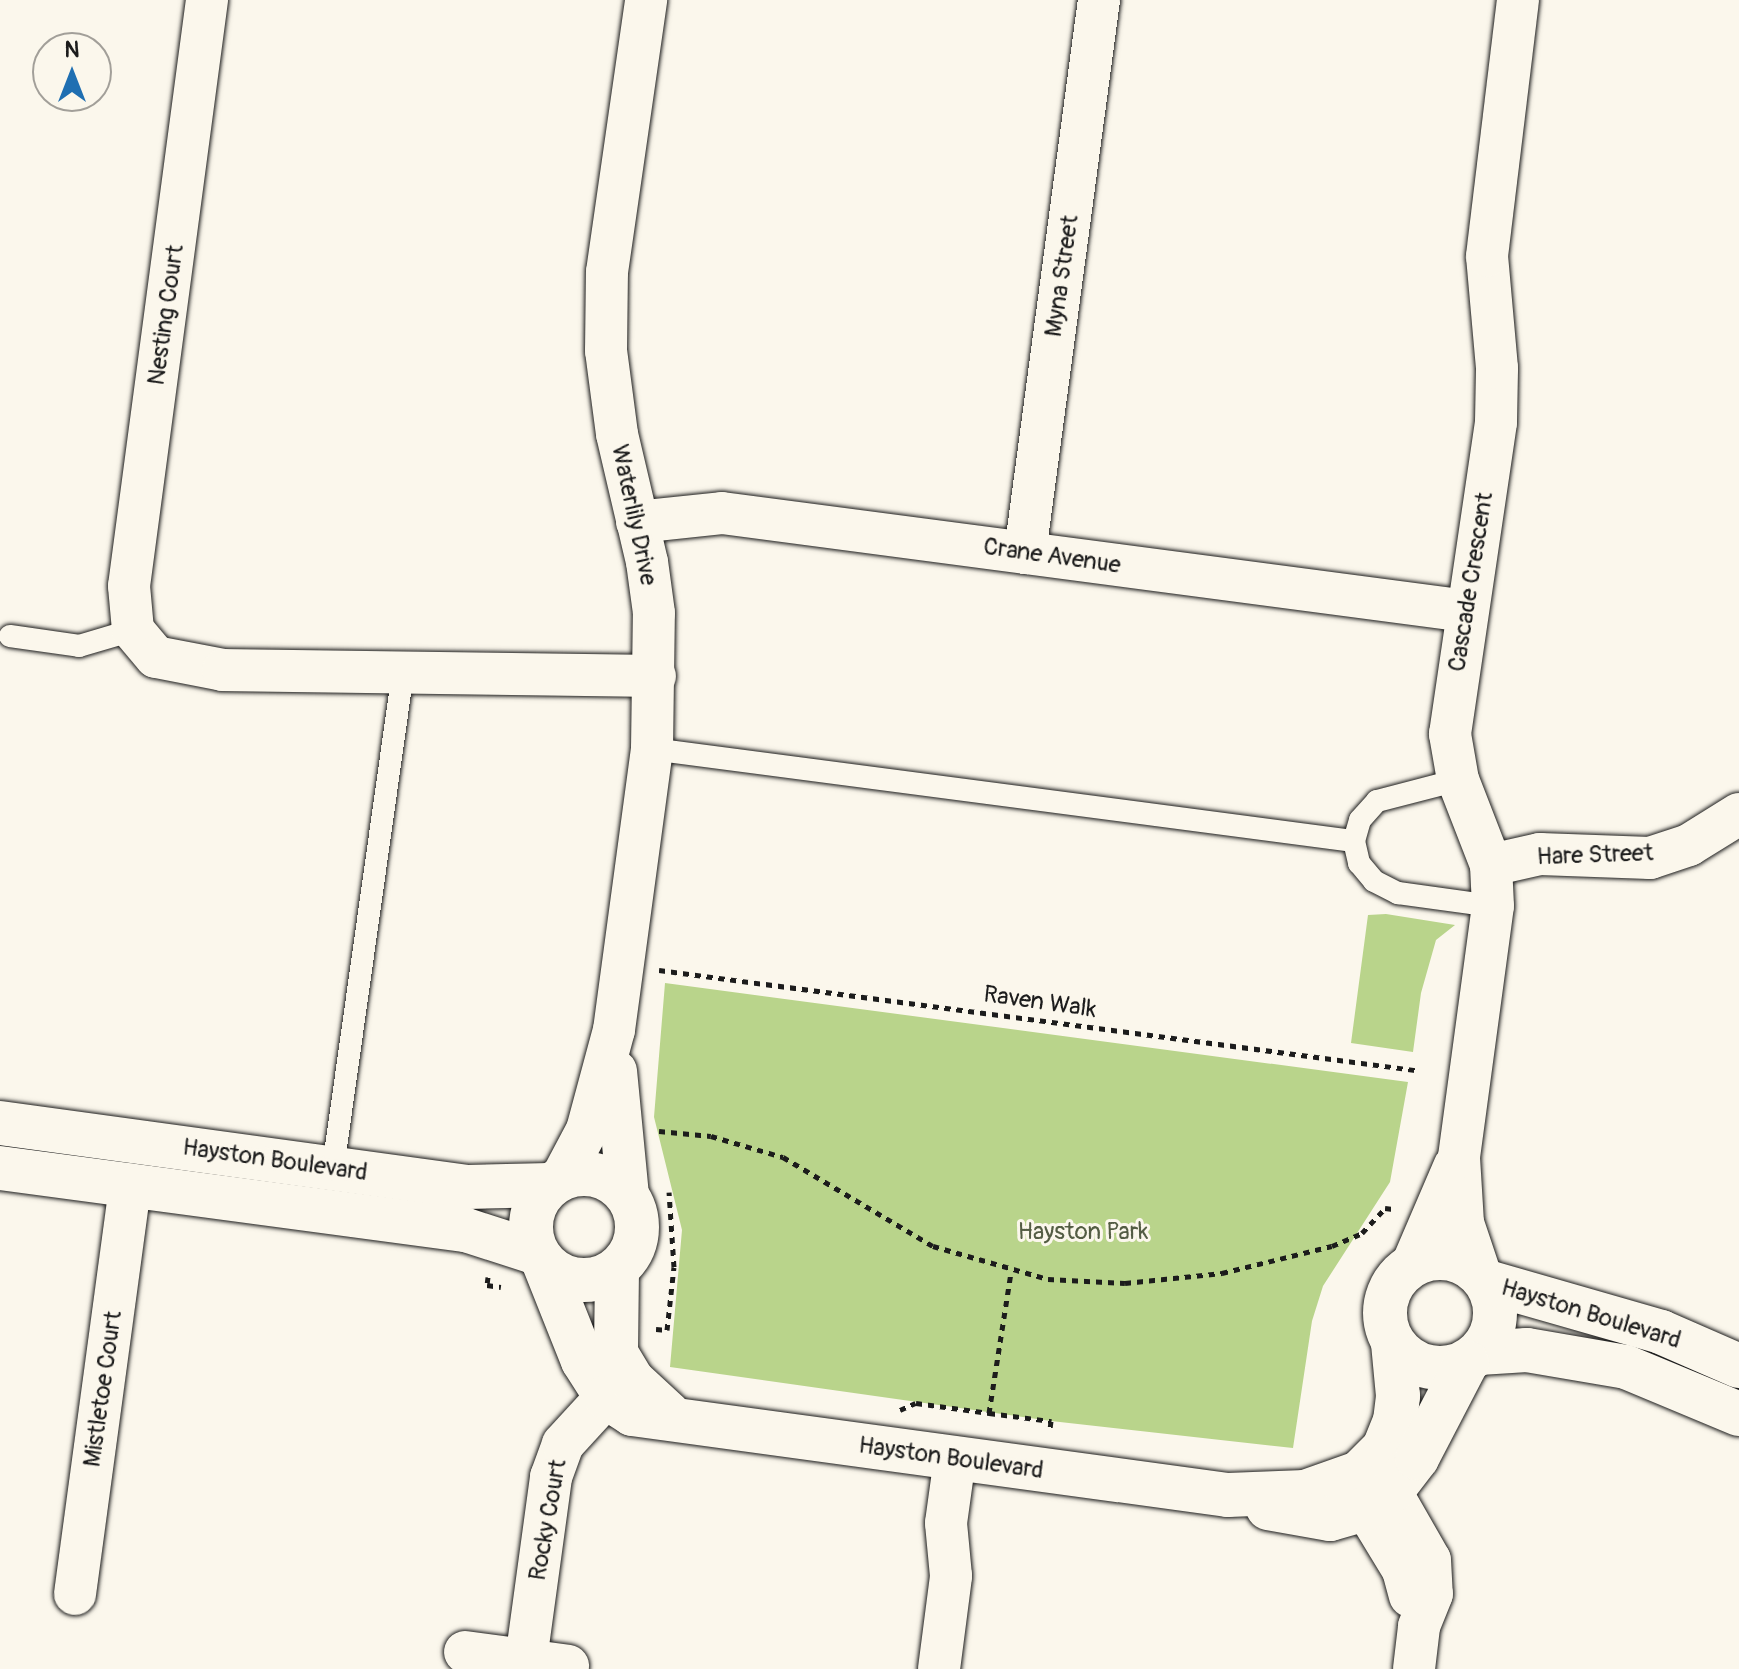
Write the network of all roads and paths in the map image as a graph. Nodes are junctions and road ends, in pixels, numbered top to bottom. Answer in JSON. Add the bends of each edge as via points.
{"nodes":[{"id":1,"x":207,"y":0,"type":"edge"},
{"id":2,"x":646,"y":0,"type":"edge"},
{"id":3,"x":1099,"y":0,"type":"edge"},
{"id":4,"x":1518,"y":0,"type":"edge"},
{"id":5,"x":637,"y":522,"type":"junction"},
{"id":6,"x":1025,"y":553,"type":"junction"},
{"id":7,"x":1466,"y":611,"type":"junction"},
{"id":8,"x":133,"y":630,"type":"junction"},
{"id":9,"x":10,"y":636,"type":"dead end"},
{"id":10,"x":403,"y":672,"type":"junction"},
{"id":11,"x":655,"y":676,"type":"junction"},
{"id":12,"x":652,"y":749,"type":"junction"},
{"id":13,"x":1458,"y":780,"type":"junction"},
{"id":14,"x":1739,"y":814,"type":"edge"},
{"id":15,"x":1354,"y":841,"type":"junction"},
{"id":16,"x":1491,"y":865,"type":"junction"},
{"id":17,"x":1493,"y":906,"type":"junction"},
{"id":18,"x":658,"y":984,"type":"dead end"},
{"id":19,"x":614,"y":1030,"type":"junction"},
{"id":20,"x":1415,"y":1070,"type":"dead end"},
{"id":21,"x":651,"y":1118,"type":"dead end"},
{"id":22,"x":0,"y":1123,"type":"edge"},
{"id":23,"x":654,"y":1131,"type":"junction"},
{"id":24,"x":135,"y":1141,"type":"junction"},
{"id":25,"x":656,"y":1143,"type":"dead end"},
{"id":26,"x":1459,"y":1157,"type":"junction"},
{"id":27,"x":0,"y":1168,"type":"edge"},
{"id":28,"x":333,"y":1168,"type":"junction"},
{"id":29,"x":556,"y":1182,"type":"junction"},
{"id":30,"x":130,"y":1185,"type":"junction"},
{"id":31,"x":646,"y":1187,"type":"junction"},
{"id":32,"x":1434,"y":1216,"type":"junction"},
{"id":33,"x":493,"y":1235,"type":"junction"},
{"id":34,"x":1412,"y":1265,"type":"junction"},
{"id":35,"x":533,"y":1268,"type":"junction"},
{"id":36,"x":617,"y":1270,"type":"junction"},
{"id":37,"x":1011,"y":1272,"type":"junction"},
{"id":38,"x":1483,"y":1278,"type":"junction"},
{"id":39,"x":612,"y":1325,"type":"junction"},
{"id":40,"x":1393,"y":1343,"type":"junction"},
{"id":41,"x":1473,"y":1358,"type":"junction"},
{"id":42,"x":1739,"y":1366,"type":"edge"},
{"id":43,"x":619,"y":1388,"type":"junction"},
{"id":44,"x":1739,"y":1414,"type":"edge"},
{"id":45,"x":892,"y":1450,"type":"junction"},
{"id":46,"x":968,"y":1460,"type":"junction"},
{"id":47,"x":1372,"y":1491,"type":"junction"},
{"id":48,"x":75,"y":1594,"type":"dead end"},
{"id":49,"x":465,"y":1652,"type":"dead end"},
{"id":50,"x":526,"y":1660,"type":"junction"},
{"id":51,"x":568,"y":1666,"type":"dead end"},
{"id":52,"x":939,"y":1669,"type":"edge"},
{"id":53,"x":1414,"y":1669,"type":"edge"}],
"edges":[{"from":1,"to":8,"type":"street","name":"Nesting Court","via":[[129,586]]},
{"from":2,"to":5,"type":"street","name":"Waterlily Drive","via":[[607,272],[606,351]]},
{"from":3,"to":6,"type":"street","name":"Myna Street"},
{"from":4,"to":7,"type":"street","name":"Cascade Crescent","via":[[1487,256],[1496,422]]},
{"from":5,"to":6,"type":"street","name":"Crane Avenue","via":[[722,513]]},
{"from":5,"to":11,"type":"street","name":"Waterlily Drive","via":[[654,613]]},
{"from":6,"to":7,"type":"street","name":"Crane Avenue"},
{"from":7,"to":13,"type":"street","name":"Cascade Crescent","via":[[1450,734]]},
{"from":8,"to":9,"type":"lane","via":[[79,646]]},
{"from":8,"to":10,"type":"street","via":[[156,657],[182,666]]},
{"from":10,"to":11,"type":"street"},
{"from":10,"to":28,"type":"lane"},
{"from":11,"to":12,"type":"street","name":"Waterlily Drive"},
{"from":12,"to":15,"type":"lane"},
{"from":12,"to":19,"type":"street","name":"Waterlily Drive"},
{"from":13,"to":15,"type":"lane","via":[[1377,801],[1360,820]]},
{"from":13,"to":16,"type":"street","name":"Cascade Crescent"},
{"from":14,"to":16,"type":"street","name":"Hare Street","via":[[1689,845],[1650,858],[1540,854]]},
{"from":15,"to":17,"type":"lane","via":[[1359,863],[1374,881],[1398,893]]},
{"from":16,"to":17,"type":"street","name":"Cascade Crescent"},
{"from":17,"to":26,"type":"street","name":"Cascade Crescent"},
{"from":18,"to":20,"type":"path","name":"Raven Walk","via":[[659,969]]},
{"from":19,"to":29,"type":"street","name":"Waterlily Drive","via":[[587,1130]]},
{"from":19,"to":31,"type":"street","name":"Waterlily Drive","via":[[618,1132]]},
{"from":21,"to":23,"type":"path"},
{"from":22,"to":24,"type":"street","name":"Hayston Boulevard"},
{"from":23,"to":25,"type":"path"},
{"from":23,"to":37,"type":"path","via":[[687,1131],[783,1157],[913,1237]]},
{"from":24,"to":28,"type":"street","name":"Hayston Boulevard"},
{"from":24,"to":30,"type":"street"},
{"from":26,"to":32,"type":"street","name":"Cascade Crescent"},
{"from":26,"to":38,"type":"street","name":"Cascade Crescent","via":[[1463,1223]]},
{"from":27,"to":30,"type":"street","name":"Hayston Boulevard"},
{"from":28,"to":29,"type":"street","name":"Hayston Boulevard","via":[[468,1187]]},
{"from":29,"to":31,"type":"street","via":[[591,1174]]},
{"from":29,"to":35,"type":"street","via":[[532,1217]]},
{"from":30,"to":33,"type":"street","name":"Hayston Boulevard"},
{"from":30,"to":48,"type":"street","name":"Mistletoe Court"},
{"from":31,"to":36,"type":"street","via":[[636,1211],[636,1243]]},
{"from":31,"to":39,"type":"path","via":[[675,1234],[667,1330]]},
{"from":32,"to":34,"type":"street","name":"Cascade Crescent"},
{"from":32,"to":37,"type":"path","via":[[1385,1208],[1362,1233],[1332,1246],[1170,1280],[1076,1282]]},
{"from":33,"to":35,"type":"street","name":"Hayston Boulevard"},
{"from":33,"to":35,"type":"path","via":[[487,1285]]},
{"from":34,"to":38,"type":"street","via":[[1448,1258]]},
{"from":34,"to":40,"type":"street","via":[[1399,1276],[1384,1309]]},
{"from":35,"to":36,"type":"street","via":[[571,1279],[603,1278]]},
{"from":35,"to":43,"type":"street","name":"Hayston Boulevard","via":[[583,1361]]},
{"from":36,"to":39,"type":"street","name":"Hayston Boulevard"},
{"from":37,"to":45,"type":"path","via":[[989,1413],[906,1403],[899,1411]]},
{"from":38,"to":41,"type":"street","via":[[1496,1311],[1494,1327]]},
{"from":38,"to":42,"type":"street","name":"Hayston Boulevard","via":[[1661,1332]]},
{"from":39,"to":43,"type":"street","name":"Hayston Boulevard"},
{"from":40,"to":41,"type":"street","via":[[1404,1356],[1435,1369]]},
{"from":40,"to":47,"type":"street","name":"Hayston Boulevard","via":[[1395,1421]]},
{"from":41,"to":44,"type":"street","name":"Hayston Boulevard","via":[[1527,1350],[1626,1367]]},
{"from":41,"to":47,"type":"street","via":[[1417,1458]]},
{"from":43,"to":45,"type":"street","name":"Hayston Boulevard","via":[[675,1419]]},
{"from":43,"to":50,"type":"street","name":"Rocky Court","via":[[563,1444],[551,1477]]},
{"from":45,"to":46,"type":"street","name":"Hayston Boulevard"},
{"from":46,"to":47,"type":"street","name":"Hayston Boulevard","via":[[1228,1495]]},
{"from":46,"to":52,"type":"street","via":[[946,1523],[951,1576]]},
{"from":47,"to":53,"type":"street","via":[[1430,1560],[1432,1594],[1419,1627]]},
{"from":49,"to":50,"type":"street"},
{"from":50,"to":51,"type":"street"}]}
